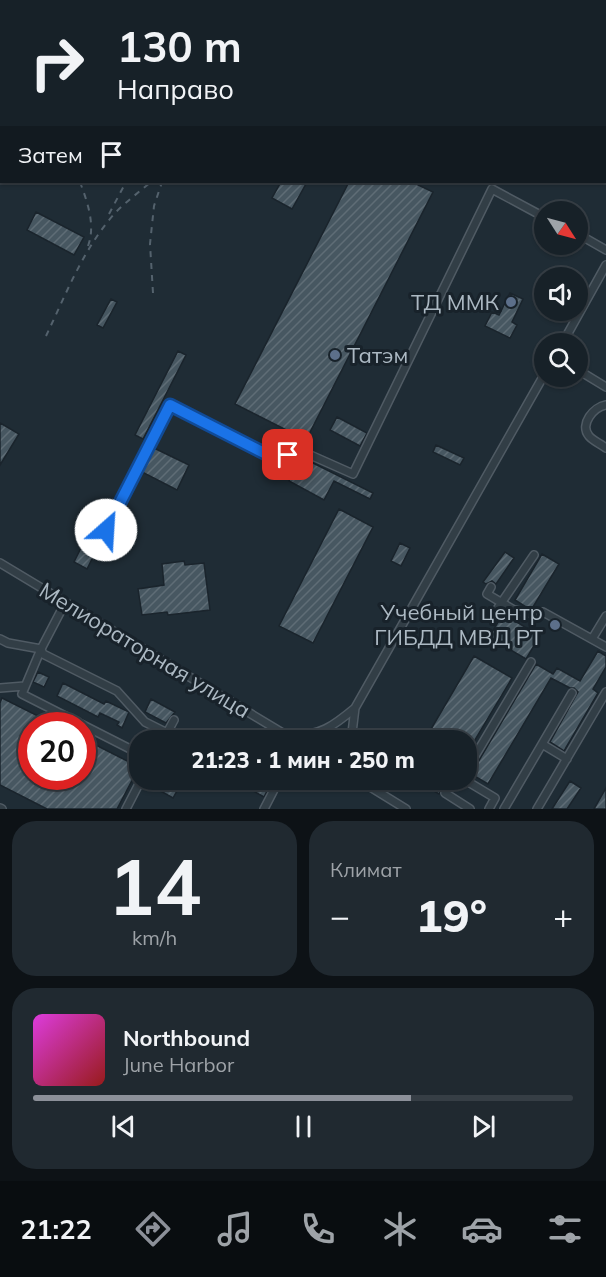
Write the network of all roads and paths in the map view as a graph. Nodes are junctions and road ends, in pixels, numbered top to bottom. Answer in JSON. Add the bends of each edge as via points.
{"nodes":[{"id":1,"x":534,"y":212,"type":"edge"},
{"id":2,"x":588,"y":240,"type":"edge"},
{"id":3,"x":606,"y":250,"type":"edge"},
{"id":4,"x":606,"y":265,"type":"edge"},
{"id":5,"x":568,"y":333,"type":"edge"},
{"id":6,"x":588,"y":376,"type":"edge"},
{"id":7,"x":537,"y":387,"type":"edge"},
{"id":8,"x":606,"y":387,"type":"edge"},
{"id":9,"x":606,"y":405,"type":"edge"},
{"id":10,"x":606,"y":448,"type":"edge"},
{"id":11,"x":106,"y":530,"type":"dead end"},
{"id":12,"x":534,"y":555,"type":"dead end"},
{"id":13,"x":0,"y":563,"type":"edge"},
{"id":14,"x":491,"y":587,"type":"dead end"},
{"id":15,"x":65,"y":603,"type":"junction"},
{"id":16,"x":502,"y":604,"type":"junction"},
{"id":17,"x":606,"y":616,"type":"edge"},
{"id":18,"x":491,"y":618,"type":"dead end"},
{"id":19,"x":0,"y":639,"type":"edge"},
{"id":20,"x":592,"y":639,"type":"junction"},
{"id":21,"x":606,"y":647,"type":"edge"},
{"id":22,"x":41,"y":649,"type":"junction"},
{"id":23,"x":531,"y":662,"type":"dead end"},
{"id":24,"x":25,"y":686,"type":"junction"},
{"id":25,"x":0,"y":688,"type":"edge"},
{"id":26,"x":606,"y":692,"type":"edge"},
{"id":27,"x":572,"y":693,"type":"dead end"},
{"id":28,"x":355,"y":708,"type":"junction"},
{"id":29,"x":174,"y":720,"type":"dead end"},
{"id":30,"x":278,"y":730,"type":"edge"},
{"id":31,"x":324,"y":730,"type":"edge"},
{"id":32,"x":352,"y":730,"type":"edge"},
{"id":33,"x":542,"y":744,"type":"junction"},
{"id":34,"x":129,"y":748,"type":"edge"},
{"id":35,"x":477,"y":753,"type":"edge"},
{"id":36,"x":567,"y":759,"type":"junction"},
{"id":37,"x":477,"y":787,"type":"edge"},
{"id":38,"x":136,"y":790,"type":"edge"},
{"id":39,"x":274,"y":790,"type":"edge"},
{"id":40,"x":376,"y":790,"type":"edge"},
{"id":41,"x":445,"y":793,"type":"dead end"},
{"id":42,"x":126,"y":809,"type":"edge"},
{"id":43,"x":264,"y":809,"type":"edge"},
{"id":44,"x":406,"y":809,"type":"edge"},
{"id":45,"x":470,"y":809,"type":"edge"},
{"id":46,"x":489,"y":809,"type":"edge"},
{"id":47,"x":504,"y":809,"type":"edge"},
{"id":48,"x":537,"y":809,"type":"edge"}],
"edges":[{"from":1,"to":11,"type":"street","via":[[492,189],[353,474],[299,450],[276,459],[170,405]]},
{"from":2,"to":3,"type":"street"},
{"from":4,"to":5,"type":"street"},
{"from":6,"to":8,"type":"street"},
{"from":7,"to":28,"type":"street"},
{"from":9,"to":10,"type":"street","via":[[591,414],[586,426],[590,437]]},
{"from":12,"to":16,"type":"street"},
{"from":13,"to":15,"type":"street","name":"Мелиораторная улица"},
{"from":14,"to":16,"type":"street","via":[[487,594]]},
{"from":15,"to":22,"type":"street"},
{"from":15,"to":30,"type":"street","name":"Мелиораторная улица"},
{"from":16,"to":18,"type":"street"},
{"from":16,"to":20,"type":"street","via":[[522,612],[543,612]]},
{"from":17,"to":20,"type":"street"},
{"from":19,"to":22,"type":"street"},
{"from":20,"to":21,"type":"street"},
{"from":22,"to":24,"type":"street"},
{"from":22,"to":29,"type":"street","via":[[43,654],[117,691],[145,722],[167,733]]},
{"from":23,"to":35,"type":"street"},
{"from":24,"to":25,"type":"street"},
{"from":24,"to":34,"type":"street","via":[[22,693]]},
{"from":26,"to":36,"type":"street"},
{"from":27,"to":33,"type":"street"},
{"from":28,"to":31,"type":"street","name":"Мелиораторная улица"},
{"from":28,"to":32,"type":"street"},
{"from":33,"to":36,"type":"street"},
{"from":33,"to":47,"type":"street"},
{"from":36,"to":48,"type":"street"},
{"from":37,"to":46,"type":"street","via":[[495,798]]},
{"from":38,"to":42,"type":"street"},
{"from":39,"to":43,"type":"street"},
{"from":40,"to":44,"type":"street"},
{"from":41,"to":45,"type":"street"}]}
